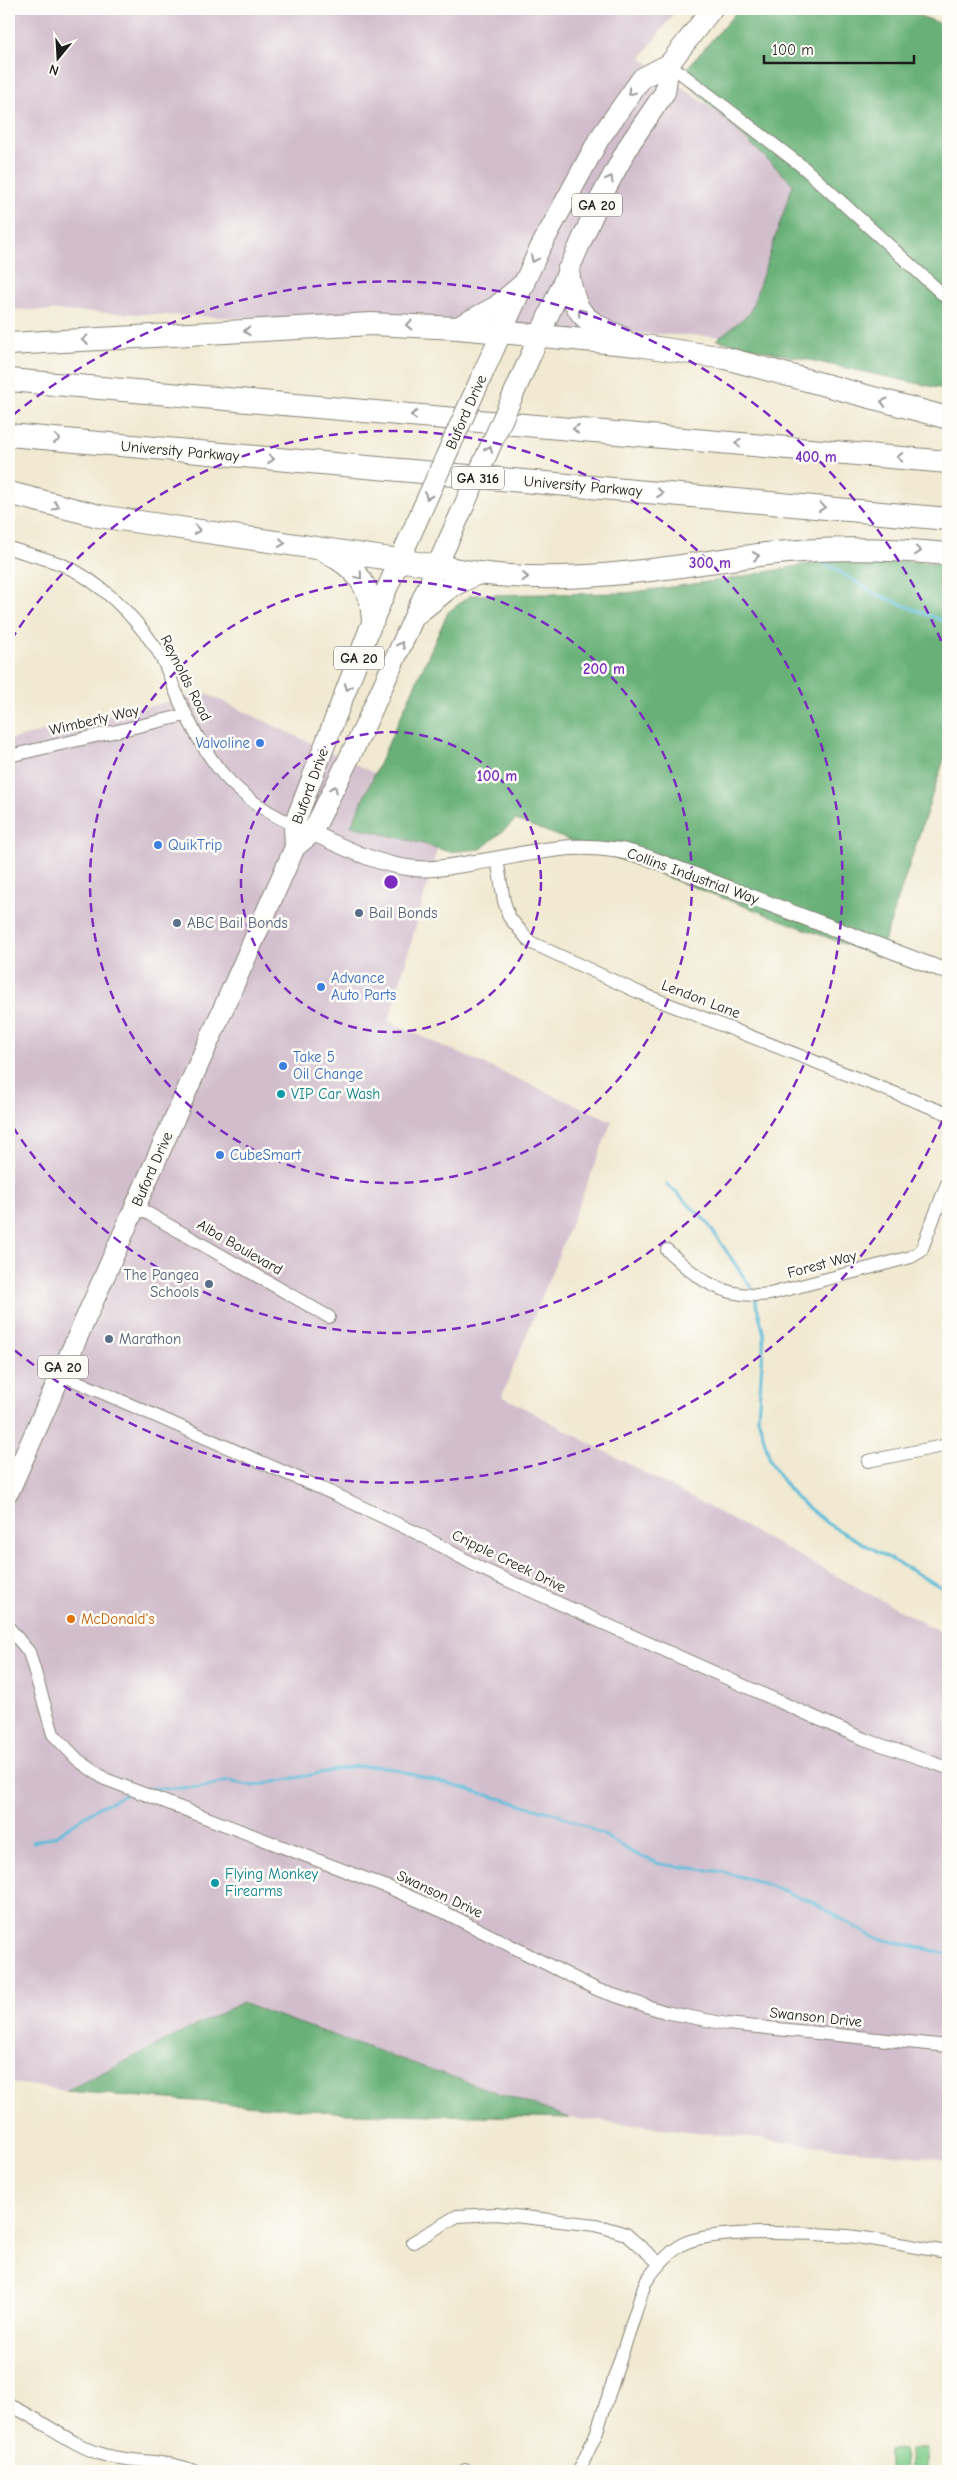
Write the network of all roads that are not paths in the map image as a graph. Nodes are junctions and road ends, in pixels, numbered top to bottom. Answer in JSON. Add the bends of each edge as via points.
{"nodes":[{"id":1,"x":712,"y":9,"type":"edge"},
{"id":2,"x":668,"y":64,"type":"junction"},
{"id":3,"x":568,"y":271,"type":"junction"},
{"id":4,"x":522,"y":285,"type":"junction"},
{"id":5,"x":948,"y":299,"type":"edge"},
{"id":6,"x":458,"y":328,"type":"junction"},
{"id":7,"x":500,"y":333,"type":"junction"},
{"id":8,"x":539,"y":336,"type":"junction"},
{"id":9,"x":9,"y":344,"type":"edge"},
{"id":10,"x":637,"y":345,"type":"junction"},
{"id":11,"x":9,"y":380,"type":"edge"},
{"id":12,"x":948,"y":418,"type":"edge"},
{"id":13,"x":9,"y":435,"type":"edge"},
{"id":14,"x":948,"y":462,"type":"edge"},
{"id":15,"x":9,"y":493,"type":"edge"},
{"id":16,"x":948,"y":519,"type":"edge"},
{"id":17,"x":9,"y":548,"type":"edge"},
{"id":18,"x":321,"y":548,"type":"junction"},
{"id":19,"x":948,"y":554,"type":"edge"},
{"id":20,"x":399,"y":561,"type":"junction"},
{"id":21,"x":438,"y":566,"type":"junction"},
{"id":22,"x":476,"y":574,"type":"junction"},
{"id":23,"x":417,"y":612,"type":"junction"},
{"id":24,"x":374,"y":620,"type":"junction"},
{"id":25,"x":186,"y":715,"type":"junction"},
{"id":26,"x":9,"y":756,"type":"edge"},
{"id":27,"x":294,"y":825,"type":"junction"},
{"id":28,"x":312,"y":833,"type":"junction"},
{"id":29,"x":295,"y":847,"type":"junction"},
{"id":30,"x":497,"y":859,"type":"junction"},
{"id":31,"x":948,"y":972,"type":"edge"},
{"id":32,"x":948,"y":1114,"type":"edge"},
{"id":33,"x":948,"y":1181,"type":"edge"},
{"id":34,"x":135,"y":1206,"type":"junction"},
{"id":35,"x":667,"y":1250,"type":"dead end"},
{"id":36,"x":329,"y":1317,"type":"dead end"},
{"id":37,"x":60,"y":1374,"type":"junction"},
{"id":38,"x":948,"y":1445,"type":"edge"},
{"id":39,"x":868,"y":1461,"type":"dead end"},
{"id":40,"x":9,"y":1491,"type":"edge"},
{"id":41,"x":9,"y":1628,"type":"edge"},
{"id":42,"x":948,"y":1768,"type":"edge"},
{"id":43,"x":948,"y":2046,"type":"edge"},
{"id":44,"x":413,"y":2242,"type":"dead end"},
{"id":45,"x":948,"y":2252,"type":"edge"},
{"id":46,"x":659,"y":2263,"type":"junction"},
{"id":47,"x":9,"y":2405,"type":"edge"},
{"id":48,"x":194,"y":2471,"type":"edge"},
{"id":49,"x":579,"y":2471,"type":"edge"}],
"edges":[{"from":1,"to":2,"type":"highway","name":"Buford Drive","number":"GA 20"},
{"from":3,"to":2,"type":"highway","name":"Buford Drive","number":"GA 20","one_way":true,"via":[[604,191],[631,142],[665,92]]},
{"from":2,"to":4,"type":"highway","name":"Buford Drive","number":"GA 20","one_way":true,"via":[[642,78],[599,139]]},
{"from":2,"to":5,"type":"street","via":[[803,167]]},
{"from":3,"to":8,"type":"highway","name":"Buford Drive","number":"GA 20"},
{"from":10,"to":3,"type":"highway","one_way":true,"via":[[597,327],[579,311],[571,294]]},
{"from":4,"to":6,"type":"highway","via":[[497,307]]},
{"from":4,"to":7,"type":"highway","name":"Buford Drive","number":"GA 20"},
{"from":6,"to":7,"type":"highway"},
{"from":6,"to":9,"type":"highway","one_way":true,"via":[[371,324]]},
{"from":7,"to":8,"type":"highway"},
{"from":7,"to":20,"type":"highway","name":"Buford Drive","number":"GA 20","one_way":true,"bridge":true},
{"from":8,"to":10,"type":"highway"},
{"from":21,"to":8,"type":"highway","name":"Buford Drive","number":"GA 20","one_way":true,"bridge":true},
{"from":12,"to":10,"type":"highway","one_way":true,"via":[[725,358]]},
{"from":14,"to":11,"type":"highway","one_way":true},
{"from":13,"to":16,"type":"highway","name":"University Parkway","number":"GA 316","one_way":true},
{"from":15,"to":18,"type":"highway","one_way":true,"via":[[99,516]]},
{"from":17,"to":25,"type":"street","name":"Reynolds Road","via":[[76,572],[134,618],[157,650]]},
{"from":18,"to":20,"type":"highway"},
{"from":18,"to":24,"type":"highway","one_way":true,"via":[[352,568],[364,582],[371,598]]},
{"from":22,"to":19,"type":"highway","one_way":true,"via":[[603,577],[767,554],[830,549]]},
{"from":20,"to":21,"type":"highway"},
{"from":20,"to":24,"type":"highway","name":"Buford Drive","number":"GA 20"},
{"from":21,"to":22,"type":"highway"},
{"from":21,"to":23,"type":"highway","name":"Buford Drive","number":"GA 20"},
{"from":22,"to":23,"type":"highway","via":[[451,586]]},
{"from":28,"to":23,"type":"highway","name":"Buford Drive","number":"GA 20","one_way":true},
{"from":24,"to":27,"type":"highway","name":"Buford Drive","number":"GA 20","one_way":true},
{"from":25,"to":26,"type":"street","name":"Wimberly Way"},
{"from":25,"to":27,"type":"street","name":"Reynolds Road","via":[[205,752],[227,780],[253,802]]},
{"from":27,"to":28,"type":"street","name":"Collins Industrial Way"},
{"from":27,"to":29,"type":"highway","name":"Buford Drive","number":"GA 20"},
{"from":28,"to":29,"type":"highway","name":"Buford Drive","number":"GA 20"},
{"from":28,"to":30,"type":"street","name":"Collins Industrial Way","via":[[382,861],[412,868],[442,868]]},
{"from":29,"to":34,"type":"highway","name":"Buford Drive","number":"GA 20"},
{"from":30,"to":31,"type":"street","name":"Collins Industrial Way","via":[[586,846],[632,852]]},
{"from":30,"to":32,"type":"street","name":"Lendon Lane","via":[[509,917],[530,942],[640,993]]},
{"from":33,"to":35,"type":"street","name":"Forest Way","via":[[920,1250],[911,1257],[770,1294],[755,1296],[722,1290],[695,1276]]},
{"from":34,"to":36,"type":"street","name":"Alba Boulevard"},
{"from":34,"to":37,"type":"highway","name":"Buford Drive","number":"GA 20"},
{"from":37,"to":40,"type":"highway","name":"Buford Drive","number":"GA 20"},
{"from":37,"to":42,"type":"street","name":"Cripple Creek Drive","via":[[334,1494],[480,1568],[834,1726]]},
{"from":38,"to":39,"type":"street"},
{"from":41,"to":43,"type":"street","name":"Swanson Drive","via":[[30,1652],[53,1734],[78,1760],[105,1779],[390,1888],[598,1990],[665,2012],[727,2024]]},
{"from":44,"to":46,"type":"street","via":[[457,2216],[496,2214],[596,2225],[626,2234]]},
{"from":45,"to":46,"type":"street","via":[[847,2236],[751,2234],[704,2236],[682,2245]]},
{"from":46,"to":49,"type":"street","via":[[645,2283],[638,2301],[596,2434]]},
{"from":47,"to":48,"type":"street","via":[[76,2444],[103,2454],[126,2460],[155,2461]]}]}
